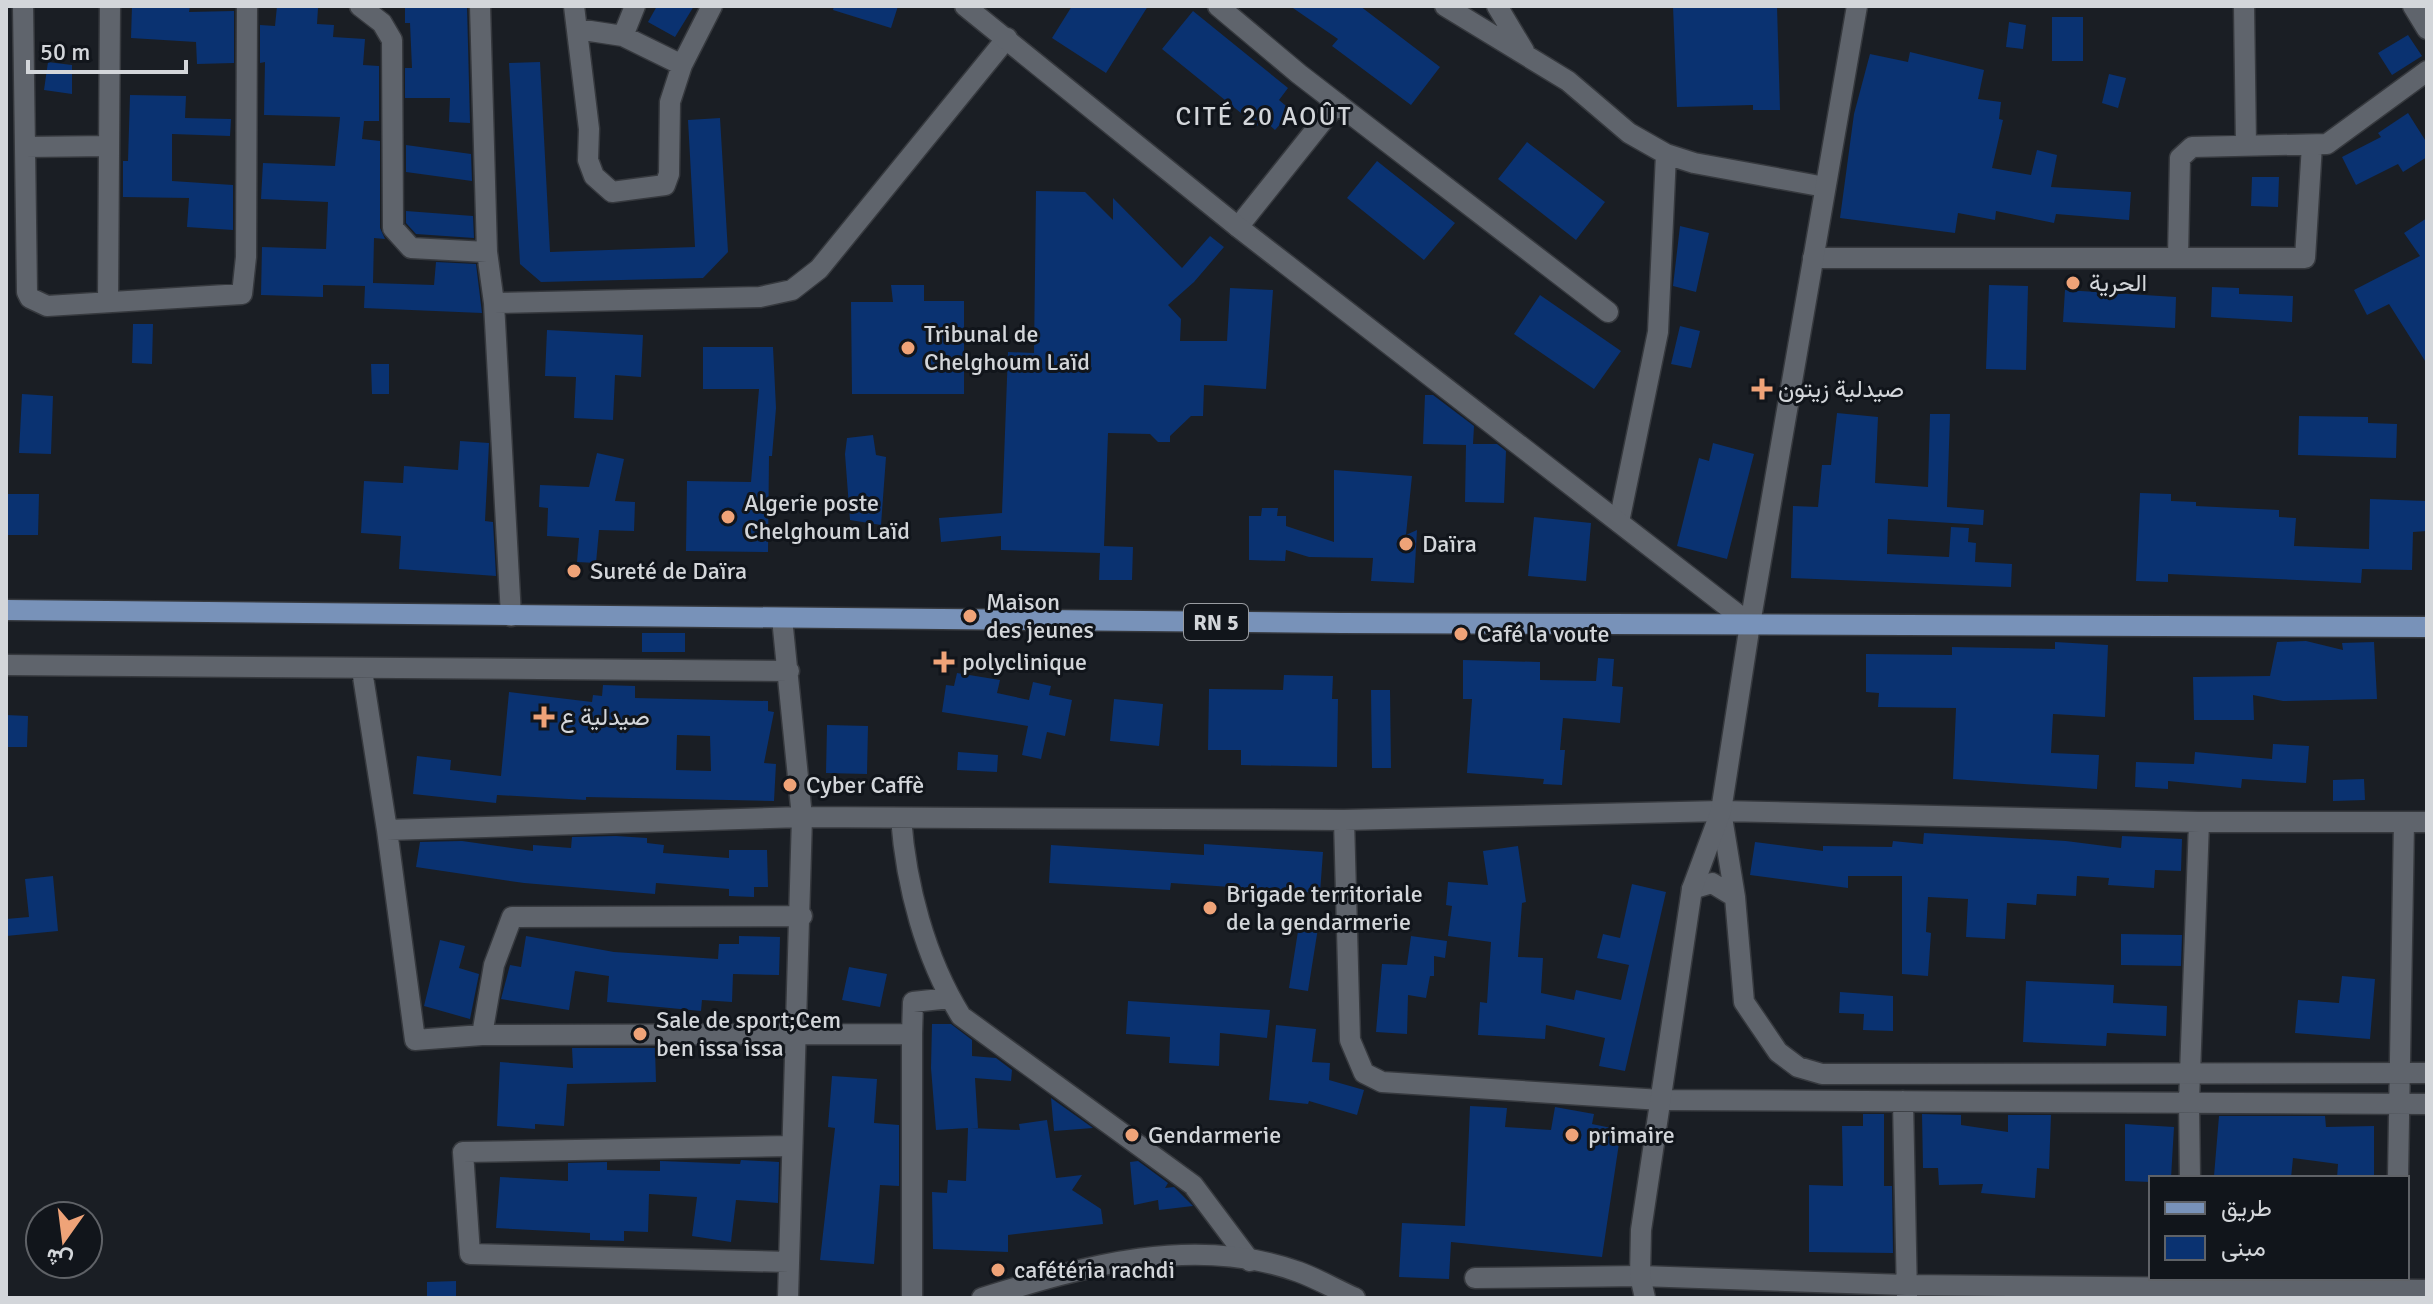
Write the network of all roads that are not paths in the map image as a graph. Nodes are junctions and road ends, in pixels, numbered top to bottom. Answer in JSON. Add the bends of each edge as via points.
{"nodes":[{"id":1,"x":23,"y":6,"type":"edge"},
{"id":2,"x":110,"y":6,"type":"edge"},
{"id":3,"x":247,"y":6,"type":"edge"},
{"id":4,"x":360,"y":6,"type":"edge"},
{"id":5,"x":480,"y":6,"type":"edge"},
{"id":6,"x":574,"y":6,"type":"edge"},
{"id":7,"x":635,"y":6,"type":"edge"},
{"id":8,"x":712,"y":6,"type":"edge"},
{"id":9,"x":965,"y":6,"type":"edge"},
{"id":10,"x":1218,"y":6,"type":"edge"},
{"id":11,"x":1445,"y":6,"type":"edge"},
{"id":12,"x":1497,"y":6,"type":"edge"},
{"id":13,"x":1857,"y":6,"type":"edge"},
{"id":14,"x":2244,"y":6,"type":"edge"},
{"id":15,"x":2413,"y":6,"type":"edge"},
{"id":16,"x":577,"y":29,"type":"junction"},
{"id":17,"x":2427,"y":29,"type":"edge"},
{"id":18,"x":623,"y":36,"type":"junction"},
{"id":19,"x":1007,"y":38,"type":"junction"},
{"id":20,"x":1526,"y":54,"type":"junction"},
{"id":21,"x":682,"y":65,"type":"junction"},
{"id":22,"x":2427,"y":71,"type":"edge"},
{"id":23,"x":1337,"y":103,"type":"junction"},
{"id":24,"x":2246,"y":145,"type":"junction"},
{"id":25,"x":2312,"y":145,"type":"junction"},
{"id":26,"x":109,"y":146,"type":"junction"},
{"id":27,"x":25,"y":147,"type":"junction"},
{"id":28,"x":1666,"y":154,"type":"junction"},
{"id":29,"x":1825,"y":187,"type":"junction"},
{"id":30,"x":1238,"y":227,"type":"junction"},
{"id":31,"x":487,"y":252,"type":"junction"},
{"id":32,"x":1813,"y":258,"type":"junction"},
{"id":33,"x":2178,"y":258,"type":"junction"},
{"id":34,"x":108,"y":302,"type":"junction"},
{"id":35,"x":494,"y":303,"type":"junction"},
{"id":36,"x":1608,"y":312,"type":"dead end"},
{"id":37,"x":1619,"y":522,"type":"junction"},
{"id":38,"x":6,"y":610,"type":"edge"},
{"id":39,"x":511,"y":616,"type":"junction"},
{"id":40,"x":782,"y":618,"type":"junction"},
{"id":41,"x":1750,"y":624,"type":"junction"},
{"id":42,"x":2427,"y":627,"type":"edge"},
{"id":43,"x":6,"y":665,"type":"edge"},
{"id":44,"x":362,"y":670,"type":"junction"},
{"id":45,"x":789,"y":671,"type":"junction"},
{"id":46,"x":1721,"y":811,"type":"junction"},
{"id":47,"x":802,"y":817,"type":"junction"},
{"id":48,"x":901,"y":818,"type":"junction"},
{"id":49,"x":1344,"y":820,"type":"junction"},
{"id":50,"x":2199,"y":822,"type":"junction"},
{"id":51,"x":2404,"y":822,"type":"junction"},
{"id":52,"x":2427,"y":822,"type":"edge"},
{"id":53,"x":387,"y":830,"type":"junction"},
{"id":54,"x":1692,"y":889,"type":"junction"},
{"id":55,"x":1735,"y":897,"type":"junction"},
{"id":56,"x":802,"y":916,"type":"junction"},
{"id":57,"x":950,"y":998,"type":"junction"},
{"id":58,"x":795,"y":1033,"type":"junction"},
{"id":59,"x":912,"y":1034,"type":"junction"},
{"id":60,"x":482,"y":1035,"type":"junction"},
{"id":61,"x":2399,"y":1073,"type":"junction"},
{"id":62,"x":2427,"y":1073,"type":"edge"},
{"id":63,"x":2191,"y":1074,"type":"junction"},
{"id":64,"x":1661,"y":1100,"type":"junction"},
{"id":65,"x":1903,"y":1101,"type":"junction"},
{"id":66,"x":2189,"y":1102,"type":"junction"},
{"id":67,"x":2399,"y":1103,"type":"junction"},
{"id":68,"x":2427,"y":1104,"type":"edge"},
{"id":69,"x":792,"y":1146,"type":"junction"},
{"id":70,"x":2190,"y":1176,"type":"edge"},
{"id":71,"x":2398,"y":1176,"type":"edge"},
{"id":72,"x":1250,"y":1261,"type":"junction"},
{"id":73,"x":789,"y":1262,"type":"junction"},
{"id":74,"x":1640,"y":1276,"type":"junction"},
{"id":75,"x":1475,"y":1278,"type":"dead end"},
{"id":76,"x":2396,"y":1284,"type":"edge"},
{"id":77,"x":2192,"y":1288,"type":"edge"},
{"id":78,"x":2427,"y":1290,"type":"edge"},
{"id":79,"x":1906,"y":1292,"type":"edge"},
{"id":80,"x":788,"y":1298,"type":"edge"},
{"id":81,"x":912,"y":1298,"type":"edge"},
{"id":82,"x":982,"y":1298,"type":"edge"},
{"id":83,"x":1355,"y":1298,"type":"edge"},
{"id":84,"x":1645,"y":1298,"type":"edge"}],
"edges":[{"from":1,"to":27,"type":"street"},
{"from":2,"to":26,"type":"street"},
{"from":3,"to":34,"type":"street","via":[[242,294]]},
{"from":4,"to":31,"type":"street","via":[[382,23],[392,40],[393,228],[411,248]]},
{"from":5,"to":31,"type":"street"},
{"from":6,"to":16,"type":"street"},
{"from":7,"to":18,"type":"street"},
{"from":8,"to":21,"type":"street"},
{"from":9,"to":19,"type":"street"},
{"from":10,"to":23,"type":"street"},
{"from":11,"to":20,"type":"street"},
{"from":12,"to":20,"type":"street"},
{"from":13,"to":29,"type":"street"},
{"from":14,"to":24,"type":"street"},
{"from":15,"to":17,"type":"street"},
{"from":16,"to":18,"type":"street"},
{"from":16,"to":21,"type":"street","via":[[588,160],[594,176],[612,192],[665,185],[670,102]]},
{"from":18,"to":21,"type":"street"},
{"from":19,"to":30,"type":"street"},
{"from":19,"to":35,"type":"street","via":[[819,269],[792,290],[760,297]]},
{"from":20,"to":28,"type":"street","via":[[1568,81],[1629,133]]},
{"from":22,"to":25,"type":"street","via":[[2327,144]]},
{"from":23,"to":30,"type":"street"},
{"from":23,"to":36,"type":"street"},
{"from":24,"to":25,"type":"street"},
{"from":24,"to":33,"type":"street","via":[[2192,147],[2180,158]]},
{"from":25,"to":33,"type":"street","via":[[2305,258]]},
{"from":26,"to":27,"type":"street"},
{"from":26,"to":34,"type":"street"},
{"from":27,"to":34,"type":"street","via":[[30,298],[47,306]]},
{"from":28,"to":29,"type":"street"},
{"from":28,"to":37,"type":"street","via":[[1658,332]]},
{"from":29,"to":32,"type":"street"},
{"from":30,"to":37,"type":"street"},
{"from":31,"to":35,"type":"street"},
{"from":32,"to":33,"type":"street"},
{"from":32,"to":41,"type":"street"},
{"from":35,"to":39,"type":"street"},
{"from":37,"to":41,"type":"street"},
{"from":38,"to":39,"type":"main road","number":"RN 5"},
{"from":39,"to":40,"type":"main road","number":"RN 5"},
{"from":40,"to":41,"type":"main road","number":"RN 5"},
{"from":40,"to":45,"type":"street"},
{"from":41,"to":42,"type":"main road","number":"RN 5"},
{"from":41,"to":46,"type":"street"},
{"from":43,"to":44,"type":"street"},
{"from":44,"to":45,"type":"street"},
{"from":44,"to":53,"type":"street"},
{"from":45,"to":47,"type":"street"},
{"from":46,"to":49,"type":"street"},
{"from":46,"to":50,"type":"street"},
{"from":46,"to":54,"type":"street"},
{"from":46,"to":55,"type":"street"},
{"from":47,"to":48,"type":"street"},
{"from":47,"to":53,"type":"street"},
{"from":47,"to":56,"type":"street"},
{"from":48,"to":49,"type":"street"},
{"from":48,"to":57,"type":"street","via":[[912,896]]},
{"from":49,"to":64,"type":"street","via":[[1350,1040],[1364,1073],[1382,1082]]},
{"from":50,"to":51,"type":"street"},
{"from":50,"to":63,"type":"street"},
{"from":51,"to":52,"type":"street"},
{"from":51,"to":61,"type":"street"},
{"from":53,"to":60,"type":"street","via":[[415,1040]]},
{"from":54,"to":55,"type":"street","via":[[1712,883]]},
{"from":54,"to":64,"type":"street"},
{"from":55,"to":63,"type":"street","via":[[1744,1002],[1778,1052],[1798,1067],[1822,1074]]},
{"from":56,"to":58,"type":"street"},
{"from":56,"to":60,"type":"street","via":[[512,917],[494,965]]},
{"from":57,"to":59,"type":"street","via":[[913,1002]]},
{"from":57,"to":72,"type":"street","via":[[961,1016],[1193,1185]]},
{"from":58,"to":59,"type":"street"},
{"from":58,"to":60,"type":"street"},
{"from":58,"to":69,"type":"street"},
{"from":59,"to":81,"type":"street"},
{"from":61,"to":62,"type":"street"},
{"from":61,"to":63,"type":"street"},
{"from":61,"to":67,"type":"street"},
{"from":63,"to":66,"type":"street"},
{"from":64,"to":65,"type":"street"},
{"from":64,"to":74,"type":"street","via":[[1641,1230]]},
{"from":65,"to":66,"type":"street"},
{"from":65,"to":79,"type":"street"},
{"from":66,"to":67,"type":"street"},
{"from":66,"to":70,"type":"street"},
{"from":67,"to":68,"type":"street"},
{"from":67,"to":71,"type":"street"},
{"from":69,"to":73,"type":"street"},
{"from":69,"to":73,"type":"street","via":[[463,1152],[470,1254]]},
{"from":72,"to":82,"type":"street","via":[[1144,1256],[1067,1271]]},
{"from":72,"to":83,"type":"street","via":[[1298,1272]]},
{"from":73,"to":80,"type":"street"},
{"from":74,"to":75,"type":"street"},
{"from":74,"to":79,"type":"street"},
{"from":74,"to":84,"type":"street"},
{"from":76,"to":77,"type":"street"},
{"from":76,"to":78,"type":"street"},
{"from":77,"to":79,"type":"street"}]}
